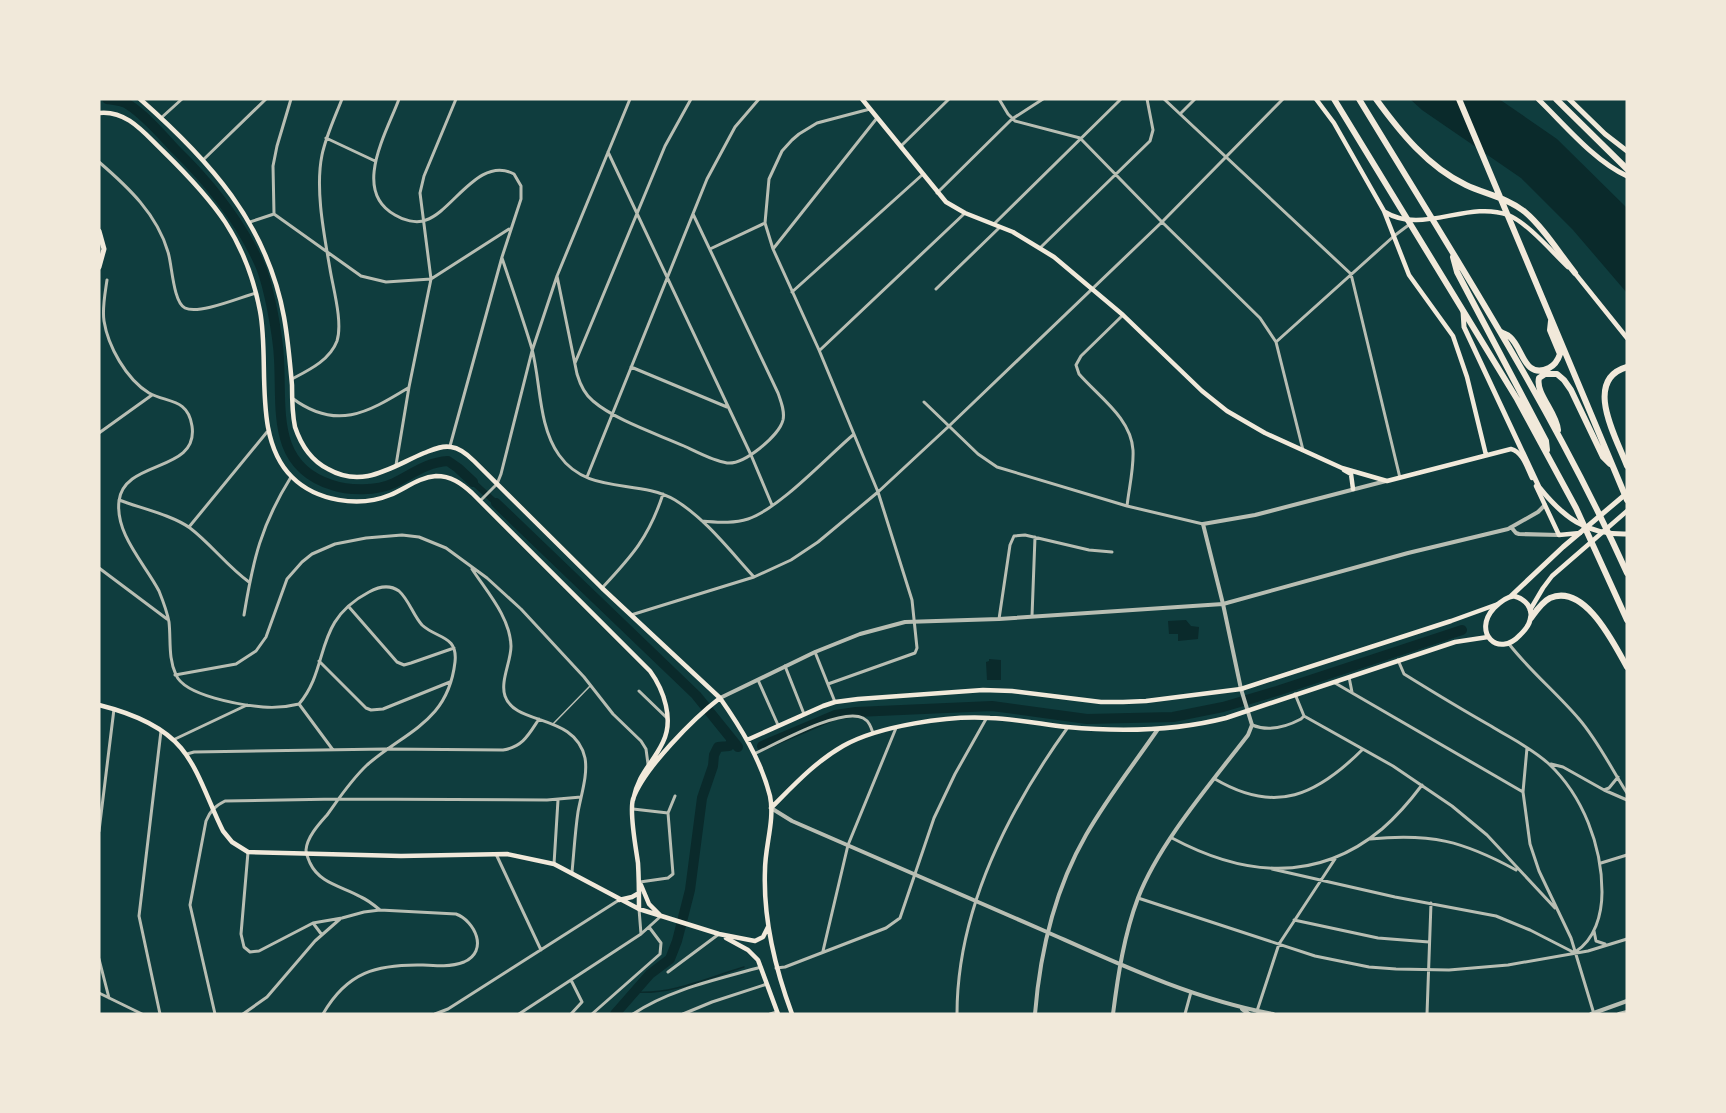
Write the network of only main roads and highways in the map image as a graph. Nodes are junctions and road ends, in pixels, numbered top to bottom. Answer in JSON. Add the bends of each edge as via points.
{"nodes":[{"id":1,"x":140,"y":99,"type":"edge"},
{"id":2,"x":862,"y":99,"type":"edge"},
{"id":3,"x":1316,"y":99,"type":"edge"},
{"id":4,"x":1334,"y":99,"type":"edge"},
{"id":5,"x":1359,"y":99,"type":"edge"},
{"id":6,"x":1376,"y":99,"type":"edge"},
{"id":7,"x":1459,"y":99,"type":"edge"},
{"id":8,"x":1538,"y":99,"type":"edge"},
{"id":9,"x":1556,"y":99,"type":"edge"},
{"id":10,"x":1569,"y":99,"type":"edge"},
{"id":11,"x":99,"y":114,"type":"edge"},
{"id":12,"x":1627,"y":151,"type":"edge"},
{"id":13,"x":1624,"y":166,"type":"edge"},
{"id":14,"x":1627,"y":176,"type":"edge"},
{"id":15,"x":1384,"y":211,"type":"junction"},
{"id":16,"x":99,"y":231,"type":"edge"},
{"id":17,"x":101,"y":244,"type":"edge"},
{"id":18,"x":1452,"y":251,"type":"junction"},
{"id":19,"x":101,"y":255,"type":"edge"},
{"id":20,"x":99,"y":267,"type":"edge"},
{"id":21,"x":1575,"y":273,"type":"junction"},
{"id":22,"x":1464,"y":311,"type":"junction"},
{"id":23,"x":1551,"y":317,"type":"junction"},
{"id":24,"x":1500,"y":332,"type":"junction"},
{"id":25,"x":1627,"y":338,"type":"edge"},
{"id":26,"x":1627,"y":367,"type":"edge"},
{"id":27,"x":1558,"y":433,"type":"junction"},
{"id":28,"x":1547,"y":453,"type":"junction"},
{"id":29,"x":1486,"y":455,"type":"junction"},
{"id":30,"x":1627,"y":466,"type":"edge"},
{"id":31,"x":1342,"y":468,"type":"junction"},
{"id":32,"x":1614,"y":468,"type":"junction"},
{"id":33,"x":1353,"y":489,"type":"road end"},
{"id":34,"x":1627,"y":493,"type":"edge"},
{"id":35,"x":1627,"y":500,"type":"edge"},
{"id":36,"x":1627,"y":511,"type":"edge"},
{"id":37,"x":1581,"y":533,"type":"junction"},
{"id":38,"x":1627,"y":534,"type":"edge"},
{"id":39,"x":1627,"y":573,"type":"edge"},
{"id":40,"x":1510,"y":597,"type":"junction"},
{"id":41,"x":1500,"y":603,"type":"junction"},
{"id":42,"x":1531,"y":614,"type":"junction"},
{"id":43,"x":1627,"y":620,"type":"edge"},
{"id":44,"x":1488,"y":637,"type":"junction"},
{"id":45,"x":1627,"y":667,"type":"edge"},
{"id":46,"x":720,"y":698,"type":"junction"},
{"id":47,"x":99,"y":705,"type":"edge"},
{"id":48,"x":747,"y":740,"type":"junction"},
{"id":49,"x":633,"y":800,"type":"junction"},
{"id":50,"x":771,"y":808,"type":"junction"},
{"id":51,"x":640,"y":882,"type":"junction"},
{"id":52,"x":639,"y":892,"type":"junction"},
{"id":53,"x":619,"y":900,"type":"junction"},
{"id":54,"x":639,"y":909,"type":"junction"},
{"id":55,"x":662,"y":916,"type":"junction"},
{"id":56,"x":768,"y":927,"type":"junction"},
{"id":57,"x":719,"y":934,"type":"junction"},
{"id":58,"x":761,"y":967,"type":"junction"},
{"id":59,"x":776,"y":968,"type":"junction"},
{"id":60,"x":778,"y":1013,"type":"edge"},
{"id":61,"x":792,"y":1014,"type":"edge"}],
"edges":[{"from":1,"to":46,"type":"main road","via":[[203,160],[250,222],[281,304],[293,418],[309,454],[339,475],[353,477],[376,475],[429,451],[450,446],[468,456]]},
{"from":2,"to":31,"type":"main road","via":[[937,194],[951,206],[1041,247],[1123,315],[1217,404],[1248,424]]},
{"from":3,"to":15,"type":"main road"},
{"from":4,"to":22,"type":"highway"},
{"from":5,"to":18,"type":"highway"},
{"from":6,"to":21,"type":"highway","via":[[1411,143],[1433,163],[1461,183],[1528,215]]},
{"from":7,"to":23,"type":"highway"},
{"from":8,"to":14,"type":"main road","via":[[1601,159]]},
{"from":9,"to":13,"type":"highway"},
{"from":10,"to":12,"type":"main road"},
{"from":11,"to":49,"type":"main road","via":[[111,113],[131,122],[209,199],[236,239],[256,293],[264,336],[267,432],[291,477],[319,494],[361,501],[384,497],[430,477],[453,479],[481,500],[643,662],[661,687],[667,718],[664,740],[639,780]]},
{"from":15,"to":21,"type":"main road","via":[[1395,218],[1416,220],[1474,212],[1506,214]]},
{"from":15,"to":29,"type":"main road","via":[[1409,275],[1457,345]]},
{"from":16,"to":17,"type":"main road"},
{"from":17,"to":19,"type":"main road"},
{"from":18,"to":24,"type":"highway"},
{"from":18,"to":28,"type":"highway","via":[[1456,272],[1546,441]]},
{"from":19,"to":20,"type":"main road"},
{"from":21,"to":25,"type":"main road"},
{"from":22,"to":28,"type":"highway"},
{"from":22,"to":38,"type":"main road","via":[[1464,327],[1539,487],[1554,506],[1578,524],[1595,531]]},
{"from":23,"to":24,"type":"highway","via":[[1550,330],[1560,354],[1553,366],[1544,370],[1528,367],[1510,337]]},
{"from":23,"to":32,"type":"highway"},
{"from":24,"to":27,"type":"highway"},
{"from":26,"to":30,"type":"highway","via":[[1611,376],[1604,389],[1609,421]]},
{"from":27,"to":32,"type":"highway","via":[[1557,421],[1538,386],[1539,378],[1545,374],[1557,374],[1568,385],[1603,457]]},
{"from":27,"to":39,"type":"highway"},
{"from":28,"to":43,"type":"highway"},
{"from":29,"to":31,"type":"main road","via":[[1387,481]]},
{"from":29,"to":37,"type":"main road","via":[[1517,451],[1559,535]]},
{"from":31,"to":33,"type":"main road","via":[[1351,474]]},
{"from":32,"to":35,"type":"highway"},
{"from":34,"to":37,"type":"main road"},
{"from":36,"to":42,"type":"main road","via":[[1552,576]]},
{"from":37,"to":40,"type":"main road"},
{"from":40,"to":41,"type":"main road"},
{"from":40,"to":42,"type":"main road","via":[[1521,598]]},
{"from":41,"to":44,"type":"main road","via":[[1486,621]]},
{"from":41,"to":48,"type":"main road","via":[[1241,689],[1123,702],[997,690],[835,702]]},
{"from":42,"to":44,"type":"main road","via":[[1522,633],[1509,644],[1497,644]]},
{"from":42,"to":45,"type":"highway","via":[[1551,598],[1562,596],[1576,601],[1605,628]]},
{"from":44,"to":50,"type":"main road","via":[[1455,642],[1198,725],[1158,729],[1068,727],[987,717],[956,718],[873,733],[831,753]]},
{"from":46,"to":48,"type":"main road"},
{"from":46,"to":49,"type":"main road","via":[[655,764]]},
{"from":47,"to":53,"type":"main road","via":[[161,731],[173,740],[186,754],[227,837],[248,852],[496,854],[554,864]]},
{"from":48,"to":50,"type":"main road"},
{"from":49,"to":51,"type":"main road"},
{"from":50,"to":56,"type":"main road","via":[[765,871]]},
{"from":51,"to":52,"type":"main road"},
{"from":51,"to":55,"type":"main road","via":[[649,904]]},
{"from":52,"to":53,"type":"main road"},
{"from":52,"to":54,"type":"main road"},
{"from":53,"to":54,"type":"main road"},
{"from":54,"to":55,"type":"main road"},
{"from":55,"to":57,"type":"main road"},
{"from":56,"to":57,"type":"main road","via":[[764,937],[755,941]]},
{"from":56,"to":59,"type":"main road"},
{"from":57,"to":58,"type":"main road","via":[[754,955]]},
{"from":58,"to":59,"type":"main road"},
{"from":58,"to":60,"type":"main road"},
{"from":59,"to":61,"type":"main road"}]}
